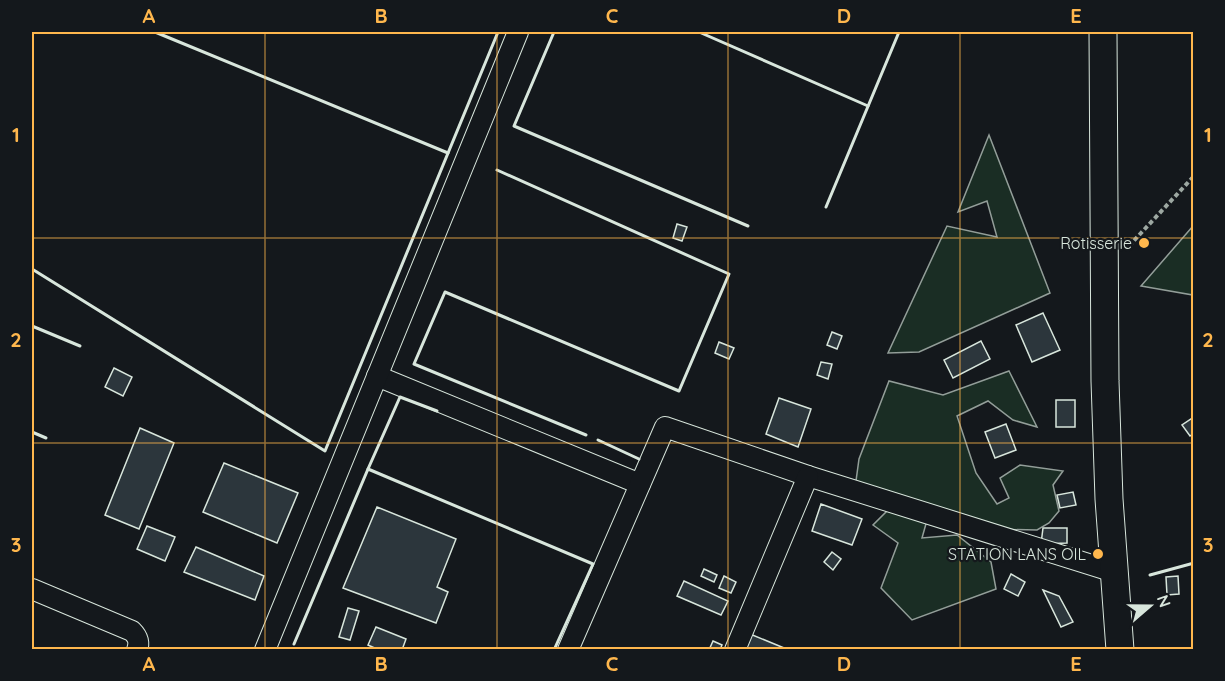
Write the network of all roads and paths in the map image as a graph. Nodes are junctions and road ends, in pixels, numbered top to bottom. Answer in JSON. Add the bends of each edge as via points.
{"nodes":[{"id":1,"x":518,"y":32,"type":"edge"},
{"id":2,"x":1103,"y":32,"type":"edge"},
{"id":3,"x":1194,"y":176,"type":"edge"},
{"id":4,"x":1106,"y":271,"type":"junction"},
{"id":5,"x":377,"y":376,"type":"junction"},
{"id":6,"x":808,"y":476,"type":"junction"},
{"id":7,"x":640,"y":484,"type":"junction"},
{"id":8,"x":1114,"y":572,"type":"junction"},
{"id":9,"x":32,"y":589,"type":"edge"},
{"id":10,"x":137,"y":650,"type":"edge"},
{"id":11,"x":265,"y":650,"type":"edge"},
{"id":12,"x":568,"y":650,"type":"edge"},
{"id":13,"x":735,"y":650,"type":"edge"},
{"id":14,"x":1120,"y":650,"type":"edge"}],
"edges":[{"from":1,"to":5,"type":"street"},
{"from":2,"to":4,"type":"main road"},
{"from":3,"to":4,"type":"path"},
{"from":4,"to":8,"type":"main road","via":[[1108,499]]},
{"from":5,"to":7,"type":"street"},
{"from":5,"to":11,"type":"street"},
{"from":6,"to":7,"type":"street","via":[[665,427]]},
{"from":6,"to":8,"type":"street"},
{"from":6,"to":13,"type":"street"},
{"from":7,"to":12,"type":"street"},
{"from":8,"to":14,"type":"main road"},
{"from":9,"to":10,"type":"street","via":[[132,631],[139,644]]}]}
